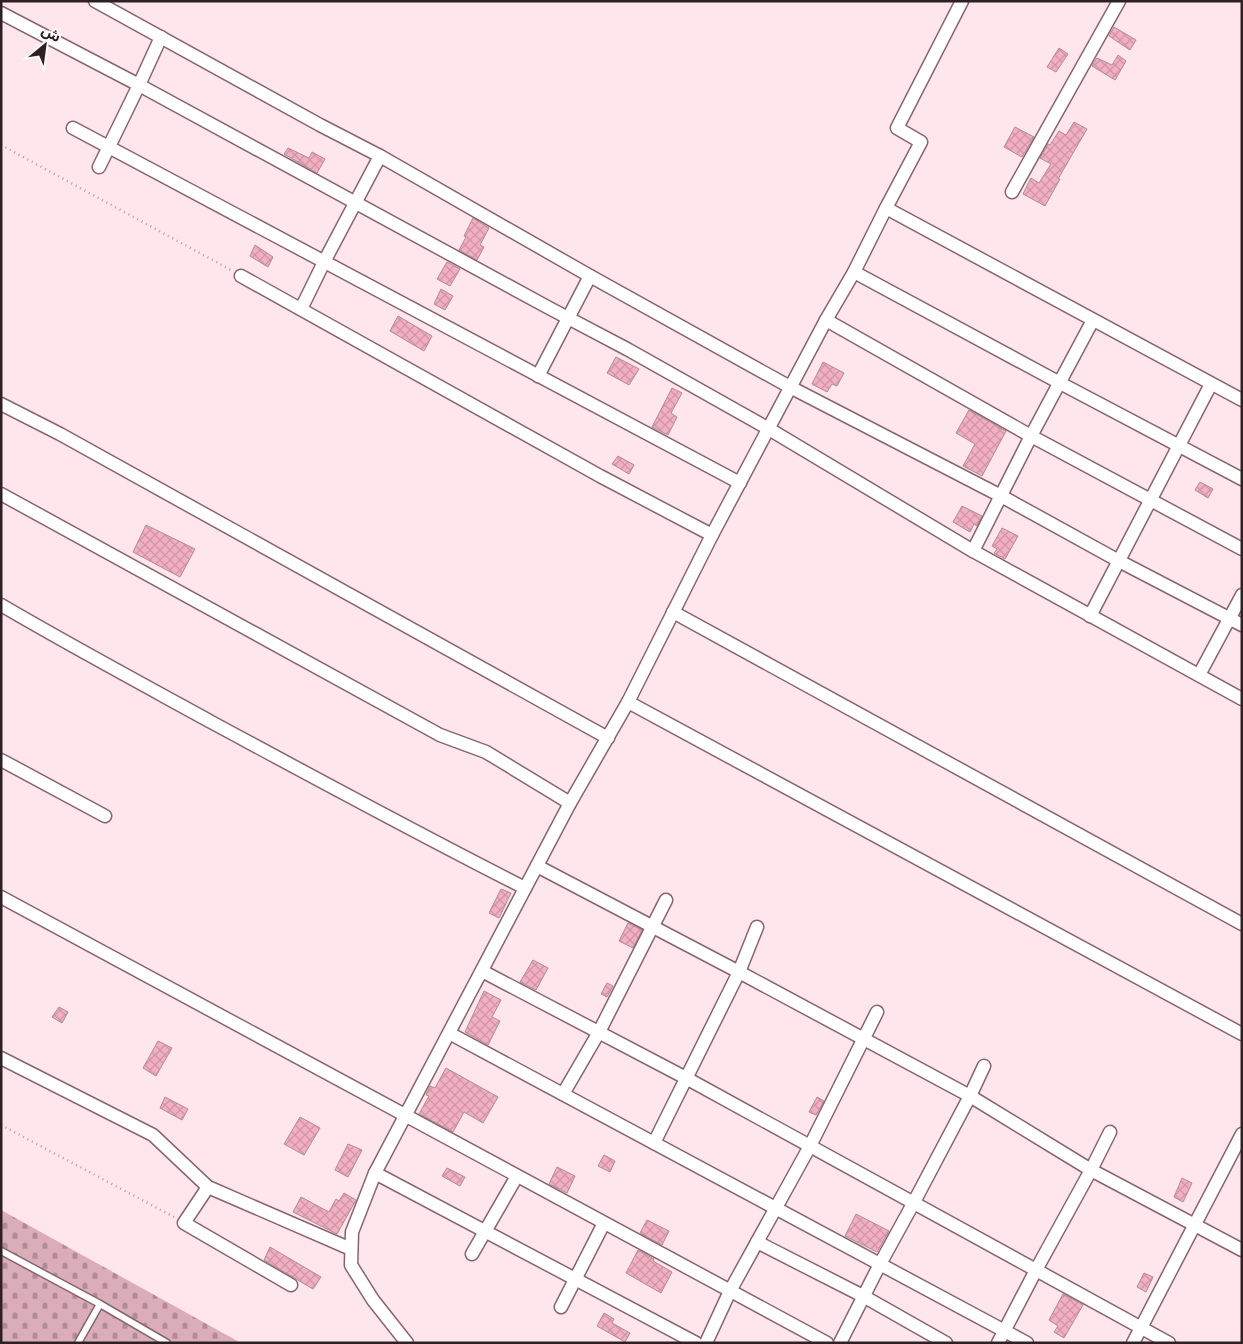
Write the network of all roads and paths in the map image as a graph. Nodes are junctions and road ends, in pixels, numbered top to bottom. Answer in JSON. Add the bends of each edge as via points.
{"nodes":[{"id":1,"x":95,"y":1,"type":"edge"},
{"id":2,"x":962,"y":1,"type":"edge"},
{"id":3,"x":1119,"y":1,"type":"edge"},
{"id":4,"x":1,"y":13,"type":"edge"},
{"id":5,"x":161,"y":37,"type":"junction"},
{"id":6,"x":139,"y":85,"type":"junction"},
{"id":7,"x":73,"y":128,"type":"dead end"},
{"id":8,"x":1,"y":145,"type":"edge"},
{"id":9,"x":110,"y":148,"type":"junction"},
{"id":10,"x":380,"y":156,"type":"junction"},
{"id":11,"x":99,"y":167,"type":"dead end"},
{"id":12,"x":1012,"y":192,"type":"dead end"},
{"id":13,"x":356,"y":202,"type":"junction"},
{"id":14,"x":886,"y":208,"type":"junction"},
{"id":15,"x":324,"y":262,"type":"junction"},
{"id":16,"x":854,"y":272,"type":"junction"},
{"id":17,"x":241,"y":276,"type":"joint"},
{"id":18,"x":590,"y":276,"type":"junction"},
{"id":19,"x":301,"y":309,"type":"junction"},
{"id":20,"x":568,"y":318,"type":"junction"},
{"id":21,"x":826,"y":320,"type":"junction"},
{"id":22,"x":1093,"y":320,"type":"junction"},
{"id":23,"x":538,"y":376,"type":"junction"},
{"id":24,"x":1060,"y":383,"type":"junction"},
{"id":25,"x":1211,"y":384,"type":"junction"},
{"id":26,"x":790,"y":387,"type":"junction"},
{"id":27,"x":1242,"y":400,"type":"edge"},
{"id":28,"x":1,"y":404,"type":"edge"},
{"id":29,"x":769,"y":429,"type":"junction"},
{"id":30,"x":1031,"y":436,"type":"junction"},
{"id":31,"x":1179,"y":446,"type":"junction"},
{"id":32,"x":1242,"y":479,"type":"edge"},
{"id":33,"x":740,"y":483,"type":"junction"},
{"id":34,"x":1,"y":494,"type":"edge"},
{"id":35,"x":1001,"y":496,"type":"junction"},
{"id":36,"x":1150,"y":500,"type":"junction"},
{"id":37,"x":712,"y":535,"type":"junction"},
{"id":38,"x":1242,"y":549,"type":"edge"},
{"id":39,"x":974,"y":551,"type":"junction"},
{"id":40,"x":1119,"y":561,"type":"junction"},
{"id":41,"x":1242,"y":595,"type":"edge"},
{"id":42,"x":1,"y":605,"type":"edge"},
{"id":43,"x":673,"y":612,"type":"junction"},
{"id":44,"x":1090,"y":616,"type":"junction"},
{"id":45,"x":1230,"y":618,"type":"junction"},
{"id":46,"x":1242,"y":625,"type":"edge"},
{"id":47,"x":1199,"y":675,"type":"junction"},
{"id":48,"x":1242,"y":699,"type":"edge"},
{"id":49,"x":628,"y":702,"type":"junction"},
{"id":50,"x":608,"y":738,"type":"junction"},
{"id":51,"x":1,"y":760,"type":"edge"},
{"id":52,"x":570,"y":803,"type":"junction"},
{"id":53,"x":105,"y":816,"type":"dead end"},
{"id":54,"x":537,"y":866,"type":"junction"},
{"id":55,"x":525,"y":888,"type":"junction"},
{"id":56,"x":1,"y":897,"type":"edge"},
{"id":57,"x":666,"y":900,"type":"dead end"},
{"id":58,"x":1242,"y":924,"type":"edge"},
{"id":59,"x":652,"y":926,"type":"junction"},
{"id":60,"x":757,"y":928,"type":"dead end"},
{"id":61,"x":482,"y":971,"type":"junction"},
{"id":62,"x":739,"y":972,"type":"junction"},
{"id":63,"x":877,"y":1012,"type":"dead end"},
{"id":64,"x":599,"y":1032,"type":"junction"},
{"id":65,"x":449,"y":1033,"type":"junction"},
{"id":66,"x":1242,"y":1034,"type":"edge"},
{"id":67,"x":864,"y":1039,"type":"junction"},
{"id":68,"x":1,"y":1058,"type":"edge"},
{"id":69,"x":984,"y":1066,"type":"dead end"},
{"id":70,"x":686,"y":1078,"type":"junction"},
{"id":71,"x":564,"y":1094,"type":"junction"},
{"id":72,"x":970,"y":1096,"type":"junction"},
{"id":73,"x":405,"y":1116,"type":"junction"},
{"id":74,"x":1,"y":1125,"type":"edge"},
{"id":75,"x":1110,"y":1132,"type":"dead end"},
{"id":76,"x":1242,"y":1134,"type":"edge"},
{"id":77,"x":654,"y":1143,"type":"junction"},
{"id":78,"x":810,"y":1146,"type":"junction"},
{"id":79,"x":1091,"y":1170,"type":"junction"},
{"id":80,"x":375,"y":1173,"type":"junction"},
{"id":81,"x":517,"y":1176,"type":"junction"},
{"id":82,"x":208,"y":1188,"type":"junction"},
{"id":83,"x":914,"y":1202,"type":"junction"},
{"id":84,"x":776,"y":1208,"type":"junction"},
{"id":85,"x":184,"y":1223,"type":"junction"},
{"id":86,"x":604,"y":1223,"type":"junction"},
{"id":87,"x":1194,"y":1225,"type":"junction"},
{"id":88,"x":485,"y":1231,"type":"junction"},
{"id":89,"x":757,"y":1242,"type":"junction"},
{"id":90,"x":351,"y":1249,"type":"junction"},
{"id":91,"x":1242,"y":1250,"type":"edge"},
{"id":92,"x":1,"y":1252,"type":"edge"},
{"id":93,"x":472,"y":1254,"type":"dead end"},
{"id":94,"x":880,"y":1264,"type":"junction"},
{"id":95,"x":1036,"y":1270,"type":"junction"},
{"id":96,"x":575,"y":1279,"type":"junction"},
{"id":97,"x":291,"y":1285,"type":"dead end"},
{"id":98,"x":730,"y":1291,"type":"junction"},
{"id":99,"x":863,"y":1296,"type":"junction"},
{"id":100,"x":100,"y":1304,"type":"junction"},
{"id":101,"x":561,"y":1307,"type":"dead end"},
{"id":102,"x":1141,"y":1327,"type":"junction"},
{"id":103,"x":1005,"y":1331,"type":"junction"},
{"id":104,"x":78,"y":1343,"type":"edge"},
{"id":105,"x":167,"y":1343,"type":"edge"},
{"id":106,"x":407,"y":1343,"type":"edge"},
{"id":107,"x":696,"y":1343,"type":"edge"},
{"id":108,"x":706,"y":1343,"type":"edge"},
{"id":109,"x":827,"y":1343,"type":"edge"},
{"id":110,"x":840,"y":1343,"type":"edge"},
{"id":111,"x":946,"y":1343,"type":"edge"},
{"id":112,"x":998,"y":1343,"type":"edge"},
{"id":113,"x":1027,"y":1343,"type":"edge"},
{"id":114,"x":1133,"y":1343,"type":"edge"},
{"id":115,"x":1170,"y":1343,"type":"edge"}],
"edges":[{"from":1,"to":5,"type":"street"},
{"from":2,"to":14,"type":"street","via":[[897,128],[921,142]]},
{"from":3,"to":12,"type":"street"},
{"from":4,"to":6,"type":"street"},
{"from":5,"to":6,"type":"street"},
{"from":5,"to":10,"type":"street"},
{"from":6,"to":9,"type":"street"},
{"from":6,"to":13,"type":"street"},
{"from":7,"to":9,"type":"street"},
{"from":8,"to":17,"type":"path"},
{"from":9,"to":11,"type":"street"},
{"from":9,"to":15,"type":"street"},
{"from":10,"to":13,"type":"street"},
{"from":10,"to":18,"type":"street"},
{"from":13,"to":15,"type":"street"},
{"from":13,"to":20,"type":"street"},
{"from":14,"to":16,"type":"street"},
{"from":14,"to":22,"type":"street"},
{"from":15,"to":19,"type":"street"},
{"from":15,"to":23,"type":"street"},
{"from":16,"to":21,"type":"street"},
{"from":16,"to":24,"type":"street"},
{"from":17,"to":19,"type":"street"},
{"from":18,"to":20,"type":"street"},
{"from":18,"to":26,"type":"street"},
{"from":19,"to":37,"type":"street"},
{"from":20,"to":23,"type":"street"},
{"from":20,"to":29,"type":"street"},
{"from":21,"to":26,"type":"street"},
{"from":21,"to":30,"type":"street"},
{"from":22,"to":24,"type":"street"},
{"from":22,"to":25,"type":"street"},
{"from":23,"to":33,"type":"street"},
{"from":24,"to":30,"type":"street"},
{"from":24,"to":31,"type":"street"},
{"from":25,"to":27,"type":"street"},
{"from":25,"to":31,"type":"street"},
{"from":26,"to":29,"type":"street"},
{"from":26,"to":35,"type":"street"},
{"from":28,"to":50,"type":"street"},
{"from":29,"to":33,"type":"street"},
{"from":29,"to":39,"type":"street"},
{"from":30,"to":35,"type":"street"},
{"from":30,"to":36,"type":"street"},
{"from":31,"to":32,"type":"street"},
{"from":31,"to":36,"type":"street"},
{"from":33,"to":37,"type":"street"},
{"from":34,"to":52,"type":"street","via":[[440,735],[486,752]]},
{"from":35,"to":39,"type":"street"},
{"from":35,"to":40,"type":"street"},
{"from":36,"to":38,"type":"street"},
{"from":36,"to":40,"type":"street"},
{"from":37,"to":43,"type":"street"},
{"from":39,"to":44,"type":"street"},
{"from":40,"to":44,"type":"street"},
{"from":40,"to":45,"type":"street"},
{"from":41,"to":45,"type":"street"},
{"from":42,"to":55,"type":"street","via":[[311,776]]},
{"from":43,"to":49,"type":"street"},
{"from":43,"to":58,"type":"street"},
{"from":44,"to":47,"type":"street"},
{"from":45,"to":46,"type":"street"},
{"from":45,"to":47,"type":"street"},
{"from":47,"to":48,"type":"street"},
{"from":49,"to":50,"type":"street"},
{"from":49,"to":66,"type":"street"},
{"from":50,"to":52,"type":"street"},
{"from":51,"to":53,"type":"street"},
{"from":52,"to":54,"type":"street"},
{"from":54,"to":55,"type":"street"},
{"from":54,"to":59,"type":"street"},
{"from":55,"to":61,"type":"street"},
{"from":56,"to":73,"type":"street"},
{"from":57,"to":59,"type":"street"},
{"from":59,"to":62,"type":"street"},
{"from":59,"to":64,"type":"street"},
{"from":60,"to":62,"type":"street"},
{"from":61,"to":64,"type":"street"},
{"from":61,"to":65,"type":"street"},
{"from":62,"to":67,"type":"street"},
{"from":62,"to":70,"type":"street"},
{"from":63,"to":67,"type":"street"},
{"from":64,"to":70,"type":"street"},
{"from":64,"to":71,"type":"street"},
{"from":65,"to":71,"type":"street"},
{"from":65,"to":73,"type":"street"},
{"from":67,"to":72,"type":"street"},
{"from":67,"to":78,"type":"street"},
{"from":68,"to":82,"type":"street","via":[[153,1135]]},
{"from":69,"to":72,"type":"street"},
{"from":70,"to":77,"type":"street"},
{"from":70,"to":78,"type":"street"},
{"from":71,"to":77,"type":"street"},
{"from":72,"to":79,"type":"street"},
{"from":72,"to":83,"type":"street"},
{"from":73,"to":80,"type":"street"},
{"from":73,"to":81,"type":"street"},
{"from":74,"to":85,"type":"path"},
{"from":75,"to":79,"type":"street"},
{"from":76,"to":87,"type":"street"},
{"from":77,"to":84,"type":"street"},
{"from":78,"to":83,"type":"street"},
{"from":78,"to":84,"type":"street"},
{"from":79,"to":87,"type":"street"},
{"from":79,"to":95,"type":"street"},
{"from":80,"to":88,"type":"street"},
{"from":80,"to":90,"type":"street","via":[[352,1232]]},
{"from":81,"to":86,"type":"street"},
{"from":81,"to":88,"type":"street"},
{"from":82,"to":85,"type":"street"},
{"from":82,"to":90,"type":"street"},
{"from":83,"to":94,"type":"street"},
{"from":83,"to":95,"type":"street"},
{"from":84,"to":89,"type":"street"},
{"from":84,"to":94,"type":"street"},
{"from":85,"to":97,"type":"street"},
{"from":86,"to":96,"type":"street"},
{"from":86,"to":98,"type":"street"},
{"from":87,"to":91,"type":"street"},
{"from":87,"to":102,"type":"street"},
{"from":88,"to":93,"type":"street"},
{"from":88,"to":96,"type":"street"},
{"from":89,"to":98,"type":"street"},
{"from":89,"to":99,"type":"street"},
{"from":90,"to":106,"type":"street","via":[[351,1265],[373,1300]]},
{"from":92,"to":100,"type":"lane"},
{"from":94,"to":99,"type":"street"},
{"from":94,"to":103,"type":"street"},
{"from":95,"to":102,"type":"street"},
{"from":95,"to":103,"type":"street"},
{"from":96,"to":101,"type":"street"},
{"from":96,"to":107,"type":"street"},
{"from":98,"to":108,"type":"street"},
{"from":98,"to":109,"type":"street"},
{"from":99,"to":110,"type":"street"},
{"from":99,"to":111,"type":"street"},
{"from":100,"to":104,"type":"lane"},
{"from":100,"to":105,"type":"lane"},
{"from":102,"to":114,"type":"street"},
{"from":102,"to":115,"type":"street"},
{"from":103,"to":112,"type":"street"},
{"from":103,"to":113,"type":"street"}]}
